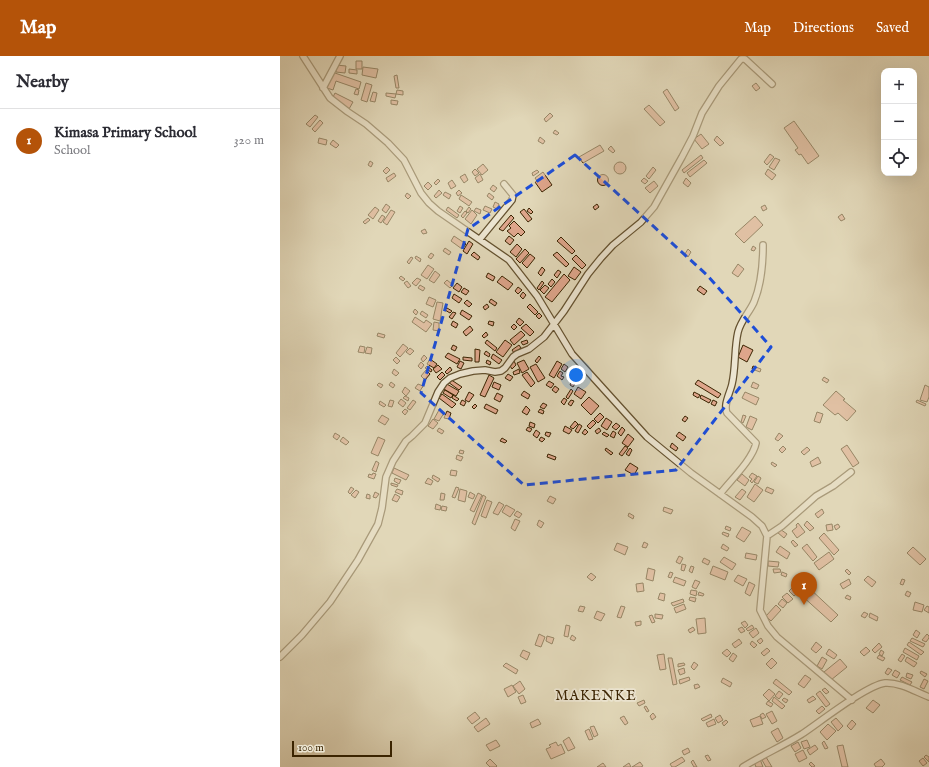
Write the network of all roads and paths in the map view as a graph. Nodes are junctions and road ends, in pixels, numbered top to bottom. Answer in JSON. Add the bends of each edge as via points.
{"nodes":[{"id":1,"x":303,"y":56,"type":"edge"},
{"id":2,"x":340,"y":56,"type":"edge"},
{"id":3,"x":772,"y":84,"type":"dead end"},
{"id":4,"x":323,"y":88,"type":"junction"},
{"id":5,"x":504,"y":184,"type":"dead end"},
{"id":6,"x":480,"y":239,"type":"junction"},
{"id":7,"x":763,"y":245,"type":"dead end"},
{"id":8,"x":554,"y":324,"type":"junction"},
{"id":9,"x":851,"y":472,"type":"dead end"},
{"id":10,"x":720,"y":494,"type":"junction"},
{"id":11,"x":767,"y":536,"type":"junction"},
{"id":12,"x":280,"y":657,"type":"edge"},
{"id":13,"x":929,"y":697,"type":"edge"},
{"id":14,"x":852,"y":700,"type":"junction"},
{"id":15,"x":743,"y":767,"type":"edge"}],
"edges":[{"from":1,"to":4,"type":"street"},
{"from":2,"to":4,"type":"street"},
{"from":3,"to":8,"type":"street","via":[[745,59],[741,59],[705,108],[654,207],[601,258]]},
{"from":4,"to":6,"type":"street","via":[[330,98],[366,124],[404,160],[429,203]]},
{"from":5,"to":6,"type":"street","via":[[513,195],[512,200]]},
{"from":6,"to":8,"type":"street","via":[[509,260],[537,296]]},
{"from":7,"to":10,"type":"street","via":[[757,295],[738,334],[733,381],[725,405],[727,413],[756,443],[751,456]]},
{"from":8,"to":10,"type":"street","via":[[572,354],[647,437]]},
{"from":8,"to":12,"type":"street","via":[[544,337],[513,357],[501,370],[473,371],[450,378],[444,383],[425,423],[406,441],[393,461],[386,477],[378,524],[358,560],[330,602]]},
{"from":9,"to":11,"type":"street","via":[[816,496]]},
{"from":10,"to":11,"type":"street","via":[[752,517],[762,526]]},
{"from":11,"to":14,"type":"street","via":[[760,610],[763,618],[776,637]]},
{"from":13,"to":14,"type":"street","via":[[886,683]]},
{"from":14,"to":15,"type":"street","via":[[800,735]]}]}
